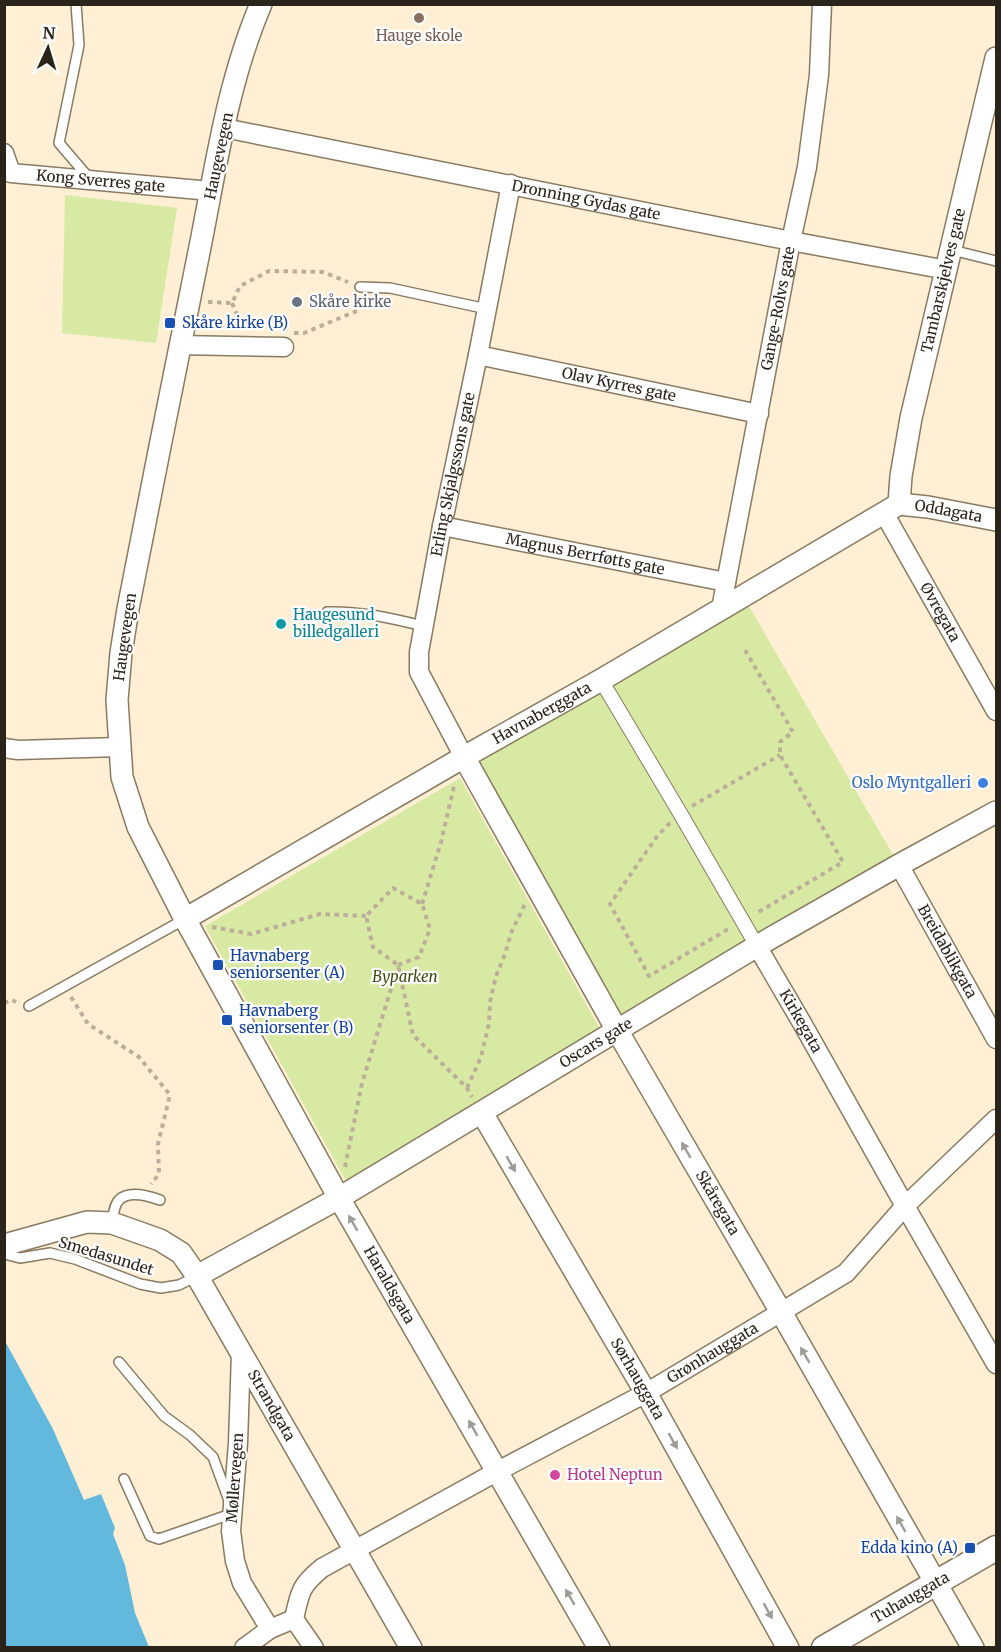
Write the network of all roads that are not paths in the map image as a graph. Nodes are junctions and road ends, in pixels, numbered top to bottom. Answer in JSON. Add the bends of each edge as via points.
{"nodes":[{"id":1,"x":76,"y":4,"type":"edge"},
{"id":2,"x":261,"y":4,"type":"edge"},
{"id":3,"x":822,"y":4,"type":"edge"},
{"id":4,"x":996,"y":58,"type":"edge"},
{"id":5,"x":224,"y":128,"type":"junction"},
{"id":6,"x":4,"y":153,"type":"edge"},
{"id":7,"x":7,"y":174,"type":"edge"},
{"id":8,"x":90,"y":180,"type":"junction"},
{"id":9,"x":512,"y":184,"type":"junction"},
{"id":10,"x":211,"y":191,"type":"junction"},
{"id":11,"x":791,"y":241,"type":"junction"},
{"id":12,"x":949,"y":260,"type":"junction"},
{"id":13,"x":996,"y":261,"type":"edge"},
{"id":14,"x":360,"y":287,"type":"road end"},
{"id":15,"x":487,"y":309,"type":"junction"},
{"id":16,"x":284,"y":340,"type":"road end"},
{"id":17,"x":179,"y":345,"type":"junction"},
{"id":18,"x":478,"y":355,"type":"junction"},
{"id":19,"x":759,"y":414,"type":"junction"},
{"id":20,"x":892,"y":508,"type":"junction"},
{"id":21,"x":996,"y":520,"type":"edge"},
{"id":22,"x":442,"y":526,"type":"junction"},
{"id":23,"x":726,"y":582,"type":"junction"},
{"id":24,"x":721,"y":609,"type":"junction"},
{"id":25,"x":327,"y":612,"type":"dead end"},
{"id":26,"x":423,"y":626,"type":"junction"},
{"id":27,"x":601,"y":681,"type":"junction"},
{"id":28,"x":996,"y":711,"type":"edge"},
{"id":29,"x":119,"y":747,"type":"junction"},
{"id":30,"x":4,"y":748,"type":"edge"},
{"id":31,"x":465,"y":757,"type":"junction"},
{"id":32,"x":996,"y":812,"type":"edge"},
{"id":33,"x":899,"y":865,"type":"junction"},
{"id":34,"x":185,"y":919,"type":"junction"},
{"id":35,"x":757,"y":946,"type":"junction"},
{"id":36,"x":29,"y":1006,"type":"dead end"},
{"id":37,"x":618,"y":1032,"type":"junction"},
{"id":38,"x":996,"y":1039,"type":"edge"},
{"id":39,"x":482,"y":1113,"type":"junction"},
{"id":40,"x":996,"y":1119,"type":"edge"},
{"id":41,"x":339,"y":1198,"type":"junction"},
{"id":42,"x":160,"y":1200,"type":"dead end"},
{"id":43,"x":905,"y":1206,"type":"junction"},
{"id":44,"x":112,"y":1223,"type":"junction"},
{"id":45,"x":4,"y":1245,"type":"edge"},
{"id":46,"x":4,"y":1254,"type":"edge"},
{"id":47,"x":197,"y":1276,"type":"junction"},
{"id":48,"x":781,"y":1312,"type":"junction"},
{"id":49,"x":241,"y":1353,"type":"junction"},
{"id":50,"x":119,"y":1362,"type":"dead end"},
{"id":51,"x":996,"y":1364,"type":"edge"},
{"id":52,"x":646,"y":1393,"type":"junction"},
{"id":53,"x":498,"y":1471,"type":"junction"},
{"id":54,"x":124,"y":1479,"type":"dead end"},
{"id":55,"x":231,"y":1514,"type":"junction"},
{"id":56,"x":996,"y":1548,"type":"edge"},
{"id":57,"x":355,"y":1551,"type":"junction"},
{"id":58,"x":935,"y":1583,"type":"junction"},
{"id":59,"x":294,"y":1619,"type":"junction"},
{"id":60,"x":270,"y":1629,"type":"junction"},
{"id":61,"x":244,"y":1647,"type":"edge"},
{"id":62,"x":314,"y":1647,"type":"edge"},
{"id":63,"x":411,"y":1647,"type":"edge"},
{"id":64,"x":599,"y":1647,"type":"edge"},
{"id":65,"x":788,"y":1647,"type":"edge"},
{"id":66,"x":824,"y":1647,"type":"edge"},
{"id":67,"x":973,"y":1647,"type":"edge"}],
"edges":[{"from":1,"to":8,"type":"lane","via":[[79,45],[59,143]]},
{"from":2,"to":5,"type":"street","name":"Haugevegen"},
{"from":3,"to":11,"type":"street","name":"Gange-Rolvs gate","via":[[812,138]]},
{"from":4,"to":12,"type":"street","name":"Tambarskjelves gate"},
{"from":5,"to":9,"type":"street","name":"Dronning Gydas gate"},
{"from":5,"to":10,"type":"street","name":"Haugevegen"},
{"from":6,"to":7,"type":"street","name":"Kong Sverres gate"},
{"from":7,"to":8,"type":"street","name":"Kong Sverres gate"},
{"from":8,"to":10,"type":"street","name":"Kong Sverres gate"},
{"from":9,"to":11,"type":"street","name":"Dronning Gydas gate"},
{"from":9,"to":15,"type":"street","name":"Erling Skjalgssons gate"},
{"from":10,"to":17,"type":"street","name":"Haugevegen"},
{"from":11,"to":12,"type":"street","name":"Dronning Gydas gate"},
{"from":11,"to":19,"type":"street","name":"Gange-Rolvs gate"},
{"from":12,"to":13,"type":"lane"},
{"from":12,"to":20,"type":"street","name":"Tambarskjelves gate"},
{"from":14,"to":15,"type":"lane","via":[[390,288]]},
{"from":15,"to":18,"type":"street","name":"Erling Skjalgssons gate"},
{"from":16,"to":17,"type":"street"},
{"from":17,"to":29,"type":"street","name":"Haugevegen","via":[[121,653]]},
{"from":18,"to":19,"type":"street","name":"Olav Kyrres gate"},
{"from":18,"to":22,"type":"street","name":"Erling Skjalgssons gate"},
{"from":19,"to":23,"type":"street","name":"Gange-Rolvs gate"},
{"from":20,"to":21,"type":"street","name":"Oddagata","via":[[928,507]]},
{"from":20,"to":24,"type":"street","name":"Havnaberggata"},
{"from":20,"to":28,"type":"street","name":"Øvregata"},
{"from":22,"to":23,"type":"street","name":"Magnus Berrføtts gate"},
{"from":22,"to":26,"type":"street","name":"Erling Skjalgssons gate"},
{"from":23,"to":24,"type":"street","name":"Gange-Rolvs gate"},
{"from":24,"to":27,"type":"street","name":"Havnaberggata"},
{"from":25,"to":26,"type":"lane","via":[[347,611]]},
{"from":26,"to":31,"type":"street","name":"Erling Skjalgssons gate","via":[[419,672]]},
{"from":27,"to":31,"type":"street","name":"Havnaberggata"},
{"from":27,"to":35,"type":"street","name":"Kirkegata"},
{"from":29,"to":30,"type":"street"},
{"from":29,"to":34,"type":"street","name":"Haugevegen","via":[[122,777],[138,827]]},
{"from":31,"to":34,"type":"street","name":"Havnaberggata"},
{"from":31,"to":37,"type":"street","name":"Skåregata"},
{"from":32,"to":33,"type":"street","name":"Oscars gate"},
{"from":33,"to":35,"type":"street","name":"Oscars gate"},
{"from":33,"to":38,"type":"street","name":"Breidablikgata"},
{"from":34,"to":36,"type":"lane"},
{"from":34,"to":41,"type":"street","name":"Haraldsgata"},
{"from":35,"to":37,"type":"street","name":"Oscars gate"},
{"from":35,"to":43,"type":"street","name":"Kirkegata"},
{"from":37,"to":39,"type":"street","name":"Oscars gate"},
{"from":48,"to":37,"type":"street","name":"Skåregata","one_way":true},
{"from":39,"to":41,"type":"street","name":"Oscars gate"},
{"from":39,"to":52,"type":"street","name":"Sørhauggata","one_way":true},
{"from":40,"to":43,"type":"street","name":"Grønhauggata"},
{"from":41,"to":47,"type":"street","name":"Oscars gate"},
{"from":53,"to":41,"type":"street","name":"Haraldsgata","one_way":true},
{"from":42,"to":44,"type":"lane","via":[[128,1195],[119,1199]]},
{"from":43,"to":48,"type":"street","name":"Grønhauggata","via":[[846,1273]]},
{"from":43,"to":51,"type":"street","name":"Kirkegata"},
{"from":44,"to":45,"type":"street","name":"Strandgata","via":[[87,1222]]},
{"from":44,"to":47,"type":"street","name":"Strandgata","via":[[160,1240],[181,1253]]},
{"from":46,"to":47,"type":"lane","name":"Smedasundet","via":[[20,1258],[50,1253],[161,1288]]},
{"from":47,"to":49,"type":"street","name":"Strandgata"},
{"from":48,"to":52,"type":"street","name":"Grønhauggata"},
{"from":58,"to":48,"type":"street","name":"Skåregata","one_way":true},
{"from":49,"to":55,"type":"street","name":"Møllervegen"},
{"from":49,"to":57,"type":"street","name":"Strandgata"},
{"from":50,"to":55,"type":"lane","via":[[164,1416],[213,1457]]},
{"from":52,"to":53,"type":"street","name":"Grønhauggata"},
{"from":52,"to":65,"type":"street","name":"Sørhauggata","one_way":true},
{"from":53,"to":57,"type":"street","name":"Grønhauggata"},
{"from":64,"to":53,"type":"street","name":"Haraldsgata","one_way":true},
{"from":54,"to":55,"type":"lane","via":[[150,1536],[159,1539]]},
{"from":55,"to":60,"type":"street","name":"Møllervegen","via":[[233,1548],[242,1583]]},
{"from":56,"to":58,"type":"main road","name":"Tuhauggata"},
{"from":57,"to":59,"type":"street","via":[[308,1579],[302,1587]]},
{"from":57,"to":63,"type":"street","name":"Strandgata"},
{"from":58,"to":66,"type":"main road","name":"Tuhauggata"},
{"from":58,"to":67,"type":"street","name":"Skåregata"},
{"from":59,"to":60,"type":"street"},
{"from":59,"to":62,"type":"street"},
{"from":60,"to":61,"type":"street"}]}
